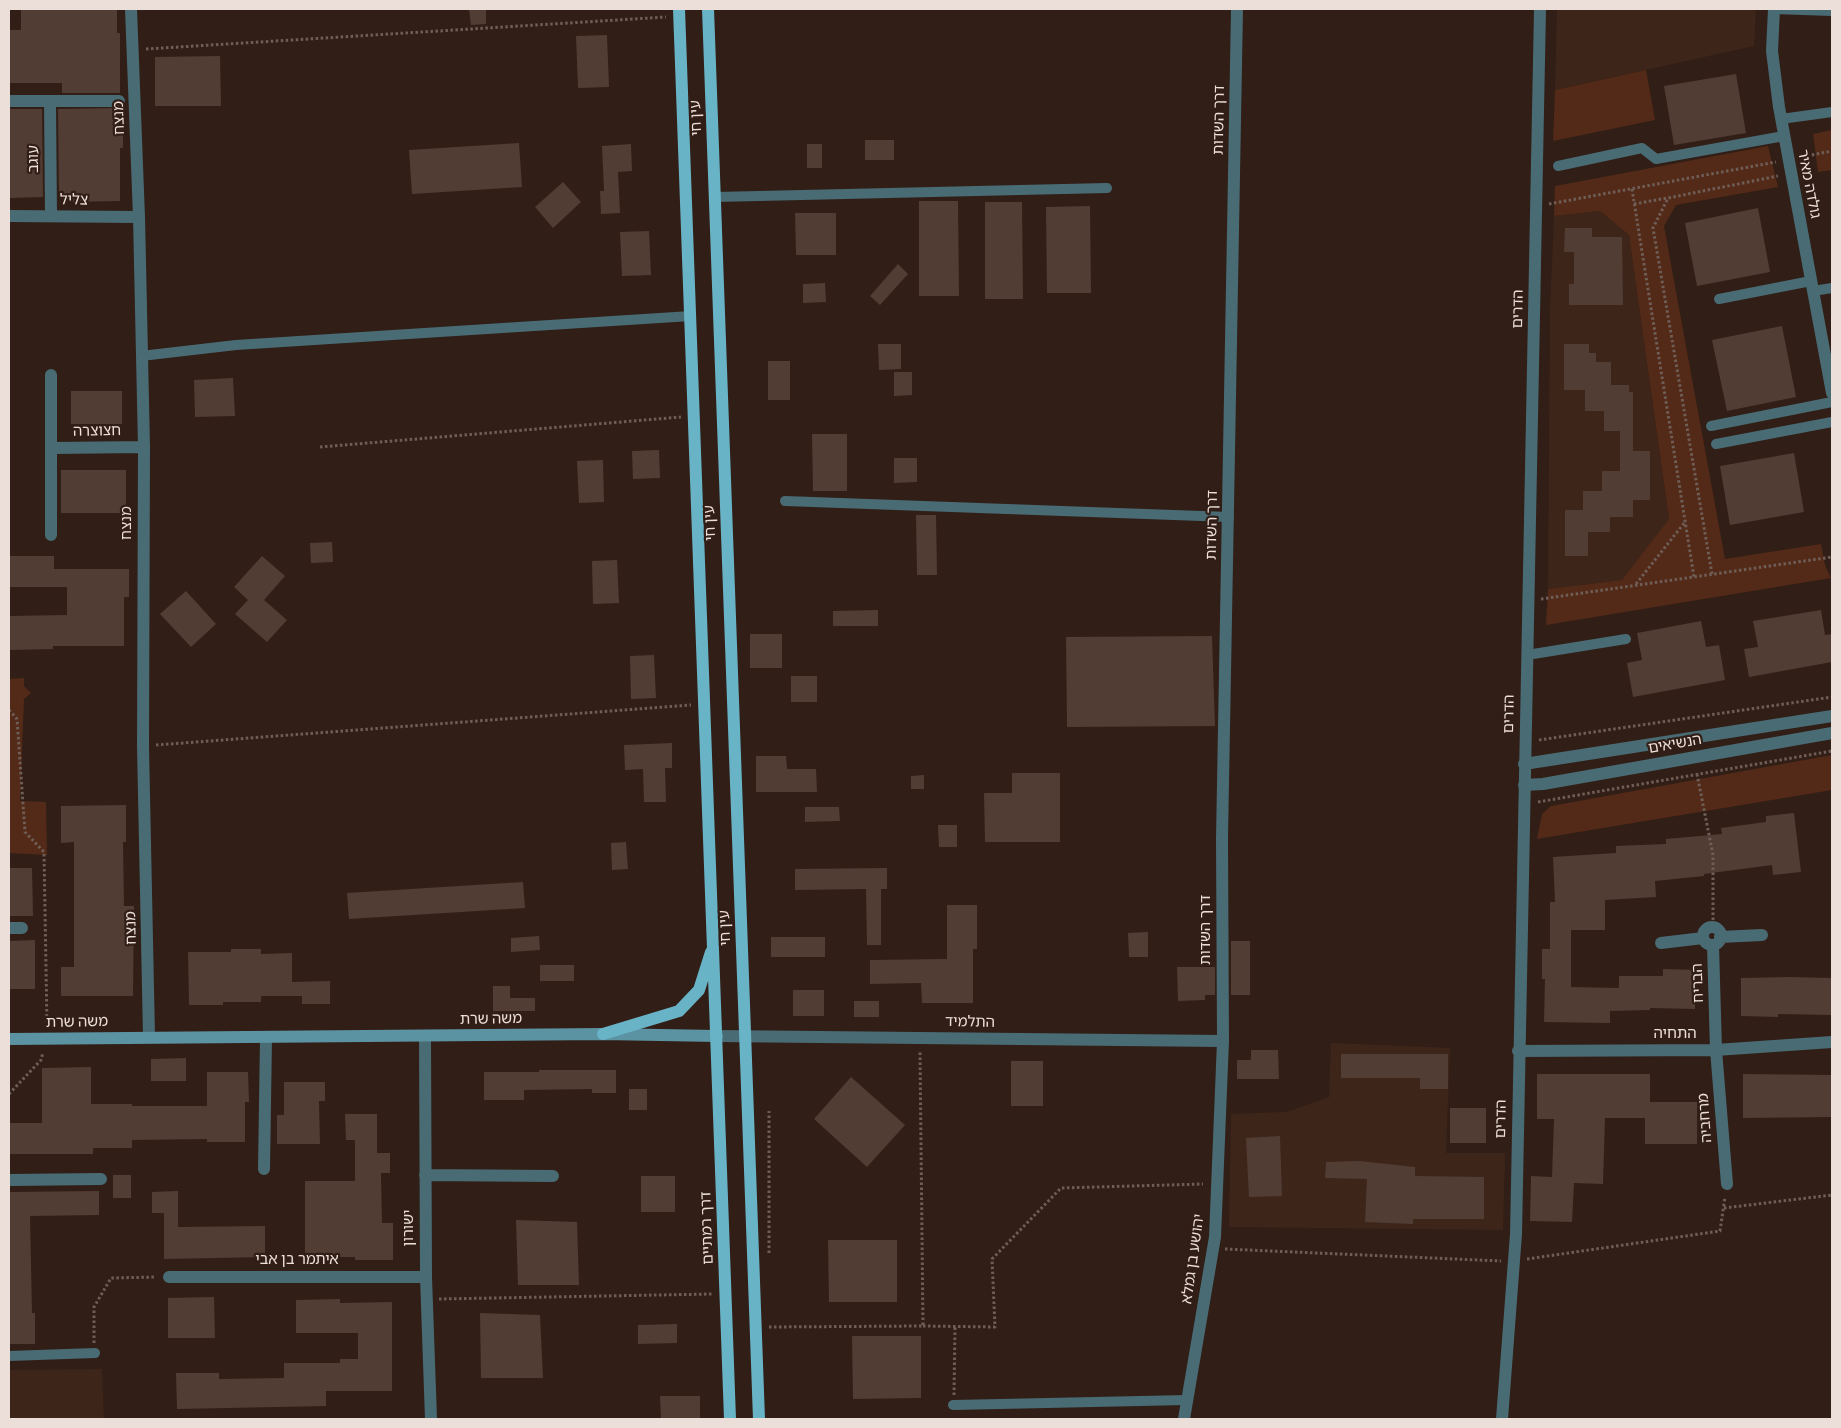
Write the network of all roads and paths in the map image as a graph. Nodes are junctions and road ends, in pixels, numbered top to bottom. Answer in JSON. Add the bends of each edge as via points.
{"nodes":[{"id":1,"x":131,"y":9,"type":"edge"},
{"id":2,"x":708,"y":9,"type":"edge"},
{"id":3,"x":1237,"y":9,"type":"edge"},
{"id":4,"x":1540,"y":9,"type":"edge"},
{"id":5,"x":1774,"y":9,"type":"edge"},
{"id":6,"x":679,"y":12,"type":"edge"},
{"id":7,"x":1832,"y":12,"type":"edge"},
{"id":8,"x":133,"y":50,"type":"junction"},
{"id":9,"x":9,"y":101,"type":"edge"},
{"id":10,"x":119,"y":101,"type":"dead end"},
{"id":11,"x":50,"y":102,"type":"junction"},
{"id":12,"x":1832,"y":112,"type":"edge"},
{"id":13,"x":1781,"y":119,"type":"junction"},
{"id":14,"x":1784,"y":136,"type":"junction"},
{"id":15,"x":1832,"y":151,"type":"edge"},
{"id":16,"x":1788,"y":160,"type":"junction"},
{"id":17,"x":1558,"y":166,"type":"dead end"},
{"id":18,"x":1791,"y":174,"type":"junction"},
{"id":19,"x":1106,"y":188,"type":"dead end"},
{"id":20,"x":1632,"y":189,"type":"junction"},
{"id":21,"x":714,"y":198,"type":"junction"},
{"id":22,"x":1668,"y":198,"type":"junction"},
{"id":23,"x":1634,"y":204,"type":"junction"},
{"id":24,"x":1536,"y":206,"type":"junction"},
{"id":25,"x":9,"y":216,"type":"edge"},
{"id":26,"x":51,"y":216,"type":"junction"},
{"id":27,"x":139,"y":217,"type":"junction"},
{"id":28,"x":1812,"y":286,"type":"junction"},
{"id":29,"x":1832,"y":288,"type":"edge"},
{"id":30,"x":1719,"y":299,"type":"dead end"},
{"id":31,"x":690,"y":316,"type":"junction"},
{"id":32,"x":141,"y":356,"type":"junction"},
{"id":33,"x":52,"y":375,"type":"dead end"},
{"id":34,"x":1832,"y":393,"type":"edge"},
{"id":35,"x":1832,"y":402,"type":"edge"},
{"id":36,"x":694,"y":416,"type":"junction"},
{"id":37,"x":1832,"y":422,"type":"edge"},
{"id":38,"x":1710,"y":426,"type":"dead end"},
{"id":39,"x":1716,"y":444,"type":"dead end"},
{"id":40,"x":144,"y":447,"type":"junction"},
{"id":41,"x":320,"y":447,"type":"dead end"},
{"id":42,"x":51,"y":448,"type":"junction"},
{"id":43,"x":785,"y":501,"type":"dead end"},
{"id":44,"x":1228,"y":517,"type":"junction"},
{"id":45,"x":1685,"y":522,"type":"junction"},
{"id":46,"x":51,"y":535,"type":"dead end"},
{"id":47,"x":1832,"y":557,"type":"edge"},
{"id":48,"x":1712,"y":574,"type":"junction"},
{"id":49,"x":1694,"y":576,"type":"junction"},
{"id":50,"x":1636,"y":585,"type":"junction"},
{"id":51,"x":1528,"y":600,"type":"junction"},
{"id":52,"x":1626,"y":639,"type":"dead end"},
{"id":53,"x":1527,"y":655,"type":"junction"},
{"id":54,"x":1832,"y":697,"type":"edge"},
{"id":55,"x":705,"y":704,"type":"junction"},
{"id":56,"x":9,"y":710,"type":"edge"},
{"id":57,"x":1832,"y":716,"type":"edge"},
{"id":58,"x":1832,"y":733,"type":"edge"},
{"id":59,"x":1525,"y":742,"type":"junction"},
{"id":60,"x":143,"y":746,"type":"junction"},
{"id":61,"x":1832,"y":751,"type":"edge"},
{"id":62,"x":1524,"y":764,"type":"junction"},
{"id":63,"x":1698,"y":774,"type":"junction"},
{"id":64,"x":1524,"y":785,"type":"junction"},
{"id":65,"x":1523,"y":805,"type":"junction"},
{"id":66,"x":9,"y":928,"type":"edge"},
{"id":67,"x":22,"y":928,"type":"dead end"},
{"id":68,"x":1762,"y":935,"type":"dead end"},
{"id":69,"x":1712,"y":937,"type":"junction"},
{"id":70,"x":1661,"y":942,"type":"dead end"},
{"id":71,"x":714,"y":943,"type":"junction"},
{"id":72,"x":603,"y":1034,"type":"junction"},
{"id":73,"x":717,"y":1036,"type":"junction"},
{"id":74,"x":149,"y":1037,"type":"junction"},
{"id":75,"x":425,"y":1037,"type":"junction"},
{"id":76,"x":746,"y":1037,"type":"junction"},
{"id":77,"x":47,"y":1038,"type":"junction"},
{"id":78,"x":266,"y":1038,"type":"junction"},
{"id":79,"x":920,"y":1038,"type":"junction"},
{"id":80,"x":9,"y":1039,"type":"edge"},
{"id":81,"x":1222,"y":1042,"type":"junction"},
{"id":82,"x":1832,"y":1042,"type":"edge"},
{"id":83,"x":1716,"y":1050,"type":"junction"},
{"id":84,"x":1518,"y":1051,"type":"junction"},
{"id":85,"x":9,"y":1094,"type":"edge"},
{"id":86,"x":769,"y":1111,"type":"dead end"},
{"id":87,"x":264,"y":1169,"type":"dead end"},
{"id":88,"x":425,"y":1175,"type":"junction"},
{"id":89,"x":552,"y":1176,"type":"dead end"},
{"id":90,"x":101,"y":1179,"type":"dead end"},
{"id":91,"x":9,"y":1180,"type":"edge"},
{"id":92,"x":1217,"y":1184,"type":"junction"},
{"id":93,"x":1727,"y":1184,"type":"joint"},
{"id":94,"x":1832,"y":1195,"type":"edge"},
{"id":95,"x":1724,"y":1208,"type":"junction"},
{"id":96,"x":1212,"y":1248,"type":"junction"},
{"id":97,"x":769,"y":1258,"type":"dead end"},
{"id":98,"x":1514,"y":1261,"type":"junction"},
{"id":99,"x":169,"y":1277,"type":"joint"},
{"id":100,"x":426,"y":1277,"type":"junction"},
{"id":101,"x":726,"y":1294,"type":"junction"},
{"id":102,"x":426,"y":1299,"type":"junction"},
{"id":103,"x":768,"y":1317,"type":"dead end"},
{"id":104,"x":923,"y":1326,"type":"junction"},
{"id":105,"x":762,"y":1327,"type":"junction"},
{"id":106,"x":955,"y":1327,"type":"junction"},
{"id":107,"x":94,"y":1354,"type":"joint"},
{"id":108,"x":9,"y":1356,"type":"edge"},
{"id":109,"x":1187,"y":1400,"type":"junction"},
{"id":110,"x":953,"y":1405,"type":"joint"},
{"id":111,"x":431,"y":1419,"type":"edge"},
{"id":112,"x":730,"y":1419,"type":"edge"},
{"id":113,"x":759,"y":1419,"type":"edge"},
{"id":114,"x":1184,"y":1419,"type":"edge"},
{"id":115,"x":1502,"y":1419,"type":"edge"}],
"edges":[{"from":1,"to":8,"type":"street","name":"מנצח"},
{"from":2,"to":21,"type":"main road","name":"עין חי"},
{"from":3,"to":44,"type":"street","name":"דרך השדות"},
{"from":4,"to":24,"type":"street","name":"הדרים"},
{"from":5,"to":7,"type":"lane"},
{"from":5,"to":13,"type":"street","name":"גולדה מאיר","via":[[1772,51]]},
{"from":6,"to":8,"type":"path"},
{"from":6,"to":31,"type":"main road","name":"עין חי"},
{"from":8,"to":27,"type":"street","name":"מנצח"},
{"from":9,"to":11,"type":"street"},
{"from":10,"to":11,"type":"street"},
{"from":11,"to":26,"type":"street","name":"עוגב"},
{"from":12,"to":13,"type":"lane"},
{"from":13,"to":14,"type":"street","name":"גולדה מאיר"},
{"from":14,"to":16,"type":"street","name":"גולדה מאיר"},
{"from":14,"to":17,"type":"lane","via":[[1656,159],[1642,148]]},
{"from":15,"to":16,"type":"path"},
{"from":16,"to":18,"type":"street","name":"גולדה מאיר"},
{"from":16,"to":20,"type":"path"},
{"from":18,"to":22,"type":"path"},
{"from":18,"to":28,"type":"street","name":"גולדה מאיר"},
{"from":19,"to":21,"type":"lane"},
{"from":20,"to":23,"type":"path"},
{"from":20,"to":24,"type":"path"},
{"from":21,"to":76,"type":"main road","name":"עין חי"},
{"from":22,"to":23,"type":"path"},
{"from":22,"to":48,"type":"path","via":[[1653,228]]},
{"from":23,"to":45,"type":"path"},
{"from":24,"to":51,"type":"street","name":"הדרים"},
{"from":25,"to":26,"type":"street","name":"צליל"},
{"from":26,"to":27,"type":"street","name":"צליל"},
{"from":27,"to":32,"type":"street","name":"מנצח"},
{"from":28,"to":29,"type":"lane"},
{"from":28,"to":30,"type":"lane"},
{"from":28,"to":34,"type":"street","name":"גולדה מאיר"},
{"from":31,"to":32,"type":"lane","via":[[236,345]]},
{"from":31,"to":36,"type":"main road","name":"עין חי"},
{"from":32,"to":40,"type":"street","name":"מנצח"},
{"from":33,"to":42,"type":"street","name":"חצוצרה"},
{"from":35,"to":38,"type":"lane"},
{"from":36,"to":41,"type":"path"},
{"from":36,"to":55,"type":"main road","name":"עין חי"},
{"from":37,"to":39,"type":"lane"},
{"from":40,"to":42,"type":"street","name":"חצוצרה"},
{"from":40,"to":60,"type":"street","name":"מנצח"},
{"from":42,"to":46,"type":"street","name":"חצוצרה"},
{"from":43,"to":44,"type":"lane"},
{"from":44,"to":81,"type":"street","name":"דרך השדות"},
{"from":45,"to":49,"type":"path"},
{"from":45,"to":50,"type":"path"},
{"from":47,"to":48,"type":"path"},
{"from":48,"to":49,"type":"path"},
{"from":49,"to":50,"type":"path"},
{"from":50,"to":51,"type":"path"},
{"from":51,"to":53,"type":"street","name":"הדרים"},
{"from":52,"to":53,"type":"lane"},
{"from":53,"to":59,"type":"street","name":"הדרים"},
{"from":54,"to":59,"type":"path"},
{"from":55,"to":60,"type":"path"},
{"from":55,"to":71,"type":"main road","name":"עין חי"},
{"from":56,"to":77,"type":"path","via":[[17,719],[25,832],[44,852]]},
{"from":57,"to":62,"type":"street","name":"הנשיאים"},
{"from":58,"to":64,"type":"street","name":"הנשיאים"},
{"from":59,"to":62,"type":"street","name":"הדרים"},
{"from":60,"to":74,"type":"street","name":"מנצח"},
{"from":61,"to":63,"type":"path"},
{"from":62,"to":64,"type":"street","name":"הדרים"},
{"from":63,"to":65,"type":"path"},
{"from":63,"to":69,"type":"path","via":[[1712,855]]},
{"from":64,"to":65,"type":"street","name":"הדרים"},
{"from":65,"to":84,"type":"street","name":"הדרים"},
{"from":66,"to":67,"type":"street"},
{"from":68,"to":69,"type":"street"},
{"from":69,"to":70,"type":"street"},
{"from":69,"to":83,"type":"street","name":"הבריח"},
{"from":71,"to":72,"type":"main road","via":[[699,990],[679,1011]]},
{"from":71,"to":73,"type":"main road","name":"עין חי"},
{"from":72,"to":73,"type":"street","name":"משה שרת"},
{"from":72,"to":75,"type":"street","name":"משה שרת"},
{"from":73,"to":76,"type":"street","name":"התלמיד"},
{"from":73,"to":101,"type":"main road","name":"דרך רמתיים"},
{"from":74,"to":77,"type":"street","name":"משה שרת"},
{"from":74,"to":78,"type":"street","name":"משה שרת"},
{"from":75,"to":78,"type":"street","name":"משה שרת"},
{"from":75,"to":88,"type":"street","name":"ישורון"},
{"from":76,"to":79,"type":"street","name":"התלמיד"},
{"from":76,"to":105,"type":"main road"},
{"from":77,"to":80,"type":"street","name":"משה שרת"},
{"from":77,"to":85,"type":"path","via":[[41,1060]]},
{"from":78,"to":87,"type":"street"},
{"from":79,"to":81,"type":"street","name":"התלמיד"},
{"from":79,"to":104,"type":"path"},
{"from":81,"to":92,"type":"street","name":"יהושע בן גמלא"},
{"from":82,"to":83,"type":"street","name":"התחיה"},
{"from":83,"to":84,"type":"street","name":"התחיה"},
{"from":83,"to":93,"type":"street","name":"מרחביה"},
{"from":84,"to":98,"type":"street","name":"הדרים"},
{"from":86,"to":97,"type":"path"},
{"from":88,"to":89,"type":"street"},
{"from":88,"to":100,"type":"street","name":"ישורון"},
{"from":90,"to":91,"type":"street"},
{"from":92,"to":96,"type":"street","name":"יהושע בן גמלא","via":[[1216,1237]]},
{"from":92,"to":106,"type":"path","via":[[1062,1188],[992,1259],[995,1328]]},
{"from":93,"to":95,"type":"path"},
{"from":94,"to":95,"type":"path"},
{"from":95,"to":98,"type":"path","via":[[1720,1231]]},
{"from":96,"to":98,"type":"path"},
{"from":96,"to":109,"type":"street","name":"יהושע בן גמלא"},
{"from":98,"to":115,"type":"street","name":"הדרים"},
{"from":99,"to":100,"type":"street","name":"איתמר בן אבי"},
{"from":99,"to":107,"type":"path","via":[[111,1278],[94,1307]]},
{"from":100,"to":102,"type":"street","name":"ישורון"},
{"from":101,"to":102,"type":"path"},
{"from":101,"to":112,"type":"main road","name":"דרך רמתיים"},
{"from":102,"to":111,"type":"street","name":"ישורון"},
{"from":103,"to":105,"type":"path"},
{"from":104,"to":105,"type":"path"},
{"from":104,"to":106,"type":"path"},
{"from":105,"to":113,"type":"main road"},
{"from":106,"to":110,"type":"path"},
{"from":107,"to":108,"type":"lane"},
{"from":109,"to":110,"type":"lane"},
{"from":109,"to":114,"type":"street","name":"יהושע בן גמלא"}]}
